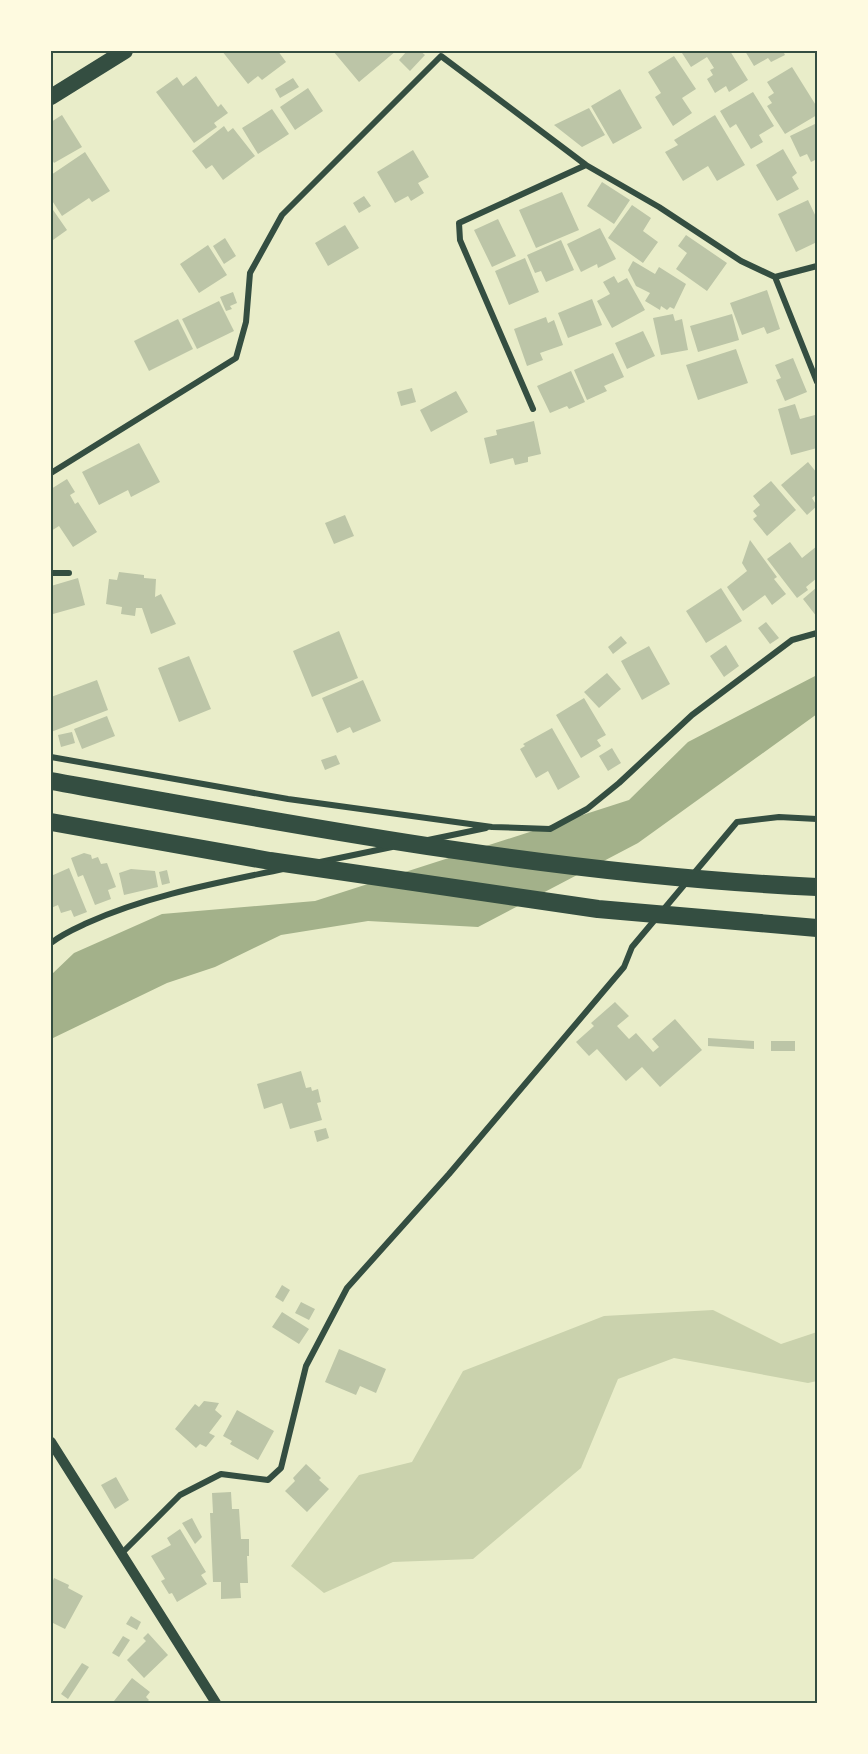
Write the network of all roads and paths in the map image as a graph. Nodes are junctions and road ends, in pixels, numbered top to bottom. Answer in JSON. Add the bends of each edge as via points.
{"nodes":[{"id":1,"x":125,"y":51,"type":"edge"},
{"id":2,"x":51,"y":97,"type":"edge"},
{"id":3,"x":586,"y":165,"type":"junction"},
{"id":4,"x":817,"y":266,"type":"edge"},
{"id":5,"x":776,"y":277,"type":"junction"},
{"id":6,"x":817,"y":382,"type":"edge"},
{"id":7,"x":533,"y":409,"type":"dead end"},
{"id":8,"x":51,"y":473,"type":"edge"},
{"id":9,"x":51,"y":573,"type":"edge"},
{"id":10,"x":69,"y":573,"type":"dead end"},
{"id":11,"x":817,"y":633,"type":"edge"},
{"id":12,"x":51,"y":756,"type":"edge"},
{"id":13,"x":51,"y":781,"type":"edge"},
{"id":14,"x":817,"y":819,"type":"edge"},
{"id":15,"x":51,"y":822,"type":"edge"},
{"id":16,"x":492,"y":827,"type":"junction"},
{"id":17,"x":817,"y":887,"type":"edge"},
{"id":18,"x":817,"y":928,"type":"edge"},
{"id":19,"x":51,"y":943,"type":"edge"},
{"id":20,"x":51,"y":1442,"type":"edge"},
{"id":21,"x":122,"y":1553,"type":"junction"},
{"id":22,"x":216,"y":1703,"type":"edge"}],
"edges":[{"from":1,"to":2,"type":"highway"},
{"from":3,"to":5,"type":"street","via":[[741,261]]},
{"from":3,"to":7,"type":"street","via":[[459,223],[460,240]]},
{"from":3,"to":8,"type":"street","via":[[441,56],[282,215],[249,273],[246,322],[236,358]]},
{"from":4,"to":5,"type":"street"},
{"from":5,"to":6,"type":"street"},
{"from":9,"to":10,"type":"street"},
{"from":11,"to":16,"type":"street","via":[[792,640],[692,715],[587,809],[550,829]]},
{"from":12,"to":16,"type":"street","via":[[288,799]]},
{"from":13,"to":17,"type":"highway","via":[[411,844],[642,874]]},
{"from":14,"to":21,"type":"street","via":[[779,817],[737,822],[632,947],[624,967],[347,1288],[306,1366],[281,1468],[268,1479],[221,1474],[180,1495]]},
{"from":15,"to":18,"type":"highway","via":[[458,890],[598,909]]},
{"from":16,"to":19,"type":"street","via":[[195,888],[110,912]]},
{"from":20,"to":21,"type":"street"},
{"from":21,"to":22,"type":"street"}]}
